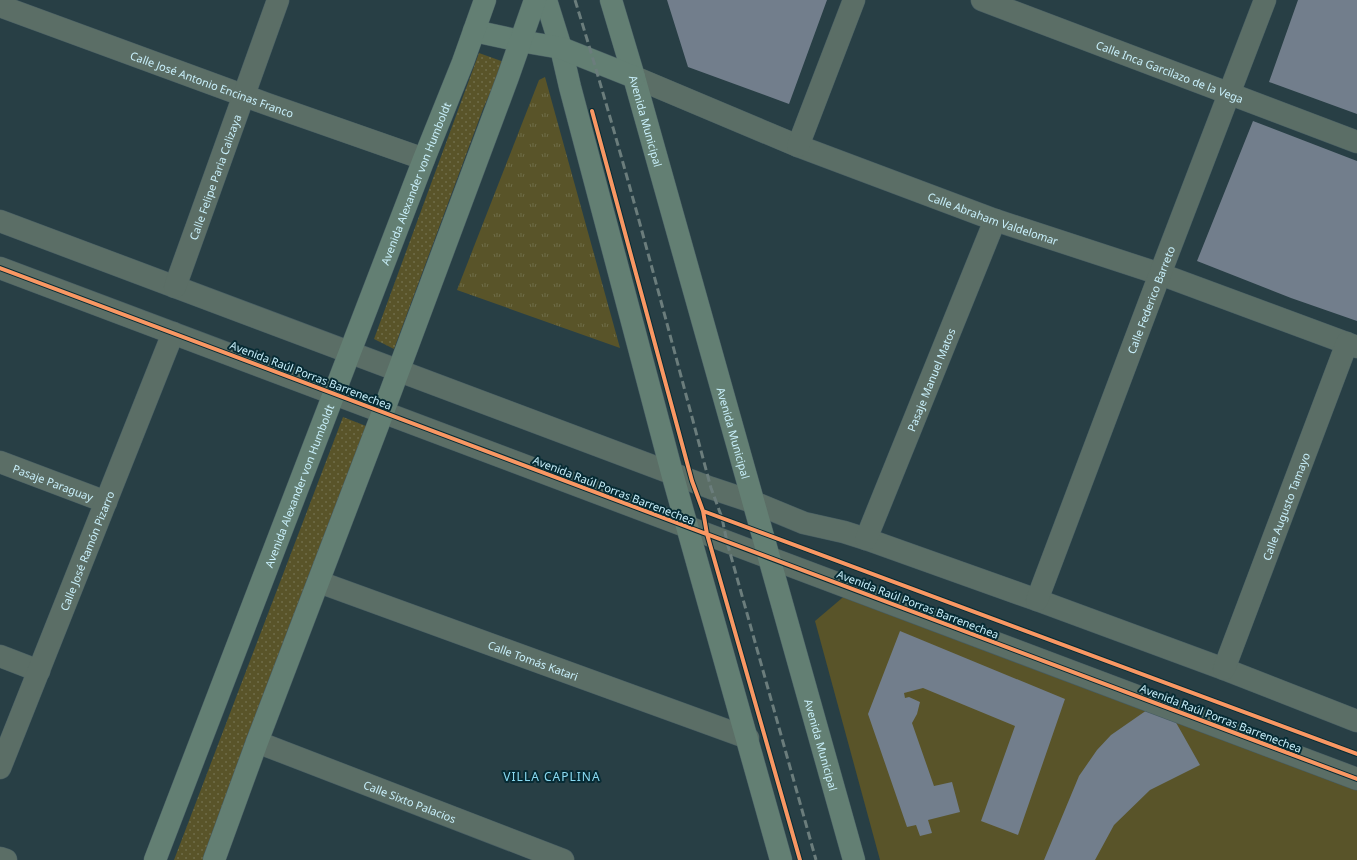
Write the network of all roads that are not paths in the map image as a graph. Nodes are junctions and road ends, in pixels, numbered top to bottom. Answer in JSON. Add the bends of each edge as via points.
{"nodes":[{"id":1,"x":278,"y":0,"type":"edge"},
{"id":2,"x":485,"y":0,"type":"edge"},
{"id":3,"x":535,"y":0,"type":"edge"},
{"id":4,"x":546,"y":0,"type":"edge"},
{"id":5,"x":854,"y":0,"type":"edge"},
{"id":6,"x":982,"y":0,"type":"edge"},
{"id":7,"x":1265,"y":0,"type":"edge"},
{"id":8,"x":612,"y":3,"type":"edge"},
{"id":9,"x":0,"y":6,"type":"edge"},
{"id":10,"x":474,"y":31,"type":"junction"},
{"id":11,"x":520,"y":41,"type":"junction"},
{"id":12,"x":561,"y":48,"type":"junction"},
{"id":13,"x":634,"y":77,"type":"junction"},
{"id":14,"x":1229,"y":93,"type":"junction"},
{"id":15,"x":244,"y":96,"type":"junction"},
{"id":16,"x":1357,"y":142,"type":"edge"},
{"id":17,"x":798,"y":146,"type":"junction"},
{"id":18,"x":424,"y":159,"type":"junction"},
{"id":19,"x":995,"y":220,"type":"junction"},
{"id":20,"x":0,"y":221,"type":"edge"},
{"id":21,"x":0,"y":268,"type":"edge"},
{"id":22,"x":1160,"y":274,"type":"junction"},
{"id":23,"x":175,"y":287,"type":"junction"},
{"id":24,"x":173,"y":333,"type":"junction"},
{"id":25,"x":1352,"y":345,"type":"edge"},
{"id":26,"x":350,"y":352,"type":"junction"},
{"id":27,"x":399,"y":371,"type":"junction"},
{"id":28,"x":334,"y":394,"type":"junction"},
{"id":29,"x":384,"y":412,"type":"junction"},
{"id":30,"x":0,"y":462,"type":"edge"},
{"id":31,"x":672,"y":473,"type":"junction"},
{"id":32,"x":106,"y":502,"type":"junction"},
{"id":33,"x":753,"y":502,"type":"junction"},
{"id":34,"x":688,"y":527,"type":"junction"},
{"id":35,"x":866,"y":539,"type":"junction"},
{"id":36,"x":769,"y":557,"type":"junction"},
{"id":37,"x":319,"y":582,"type":"junction"},
{"id":38,"x":1037,"y":600,"type":"junction"},
{"id":39,"x":0,"y":656,"type":"edge"},
{"id":40,"x":1224,"y":669,"type":"junction"},
{"id":41,"x":39,"y":671,"type":"junction"},
{"id":42,"x":1357,"y":720,"type":"edge"},
{"id":43,"x":748,"y":738,"type":"junction"},
{"id":44,"x":257,"y":742,"type":"junction"},
{"id":45,"x":0,"y":768,"type":"edge"},
{"id":46,"x":1357,"y":779,"type":"edge"},
{"id":47,"x":0,"y":858,"type":"edge"},
{"id":48,"x":6,"y":860,"type":"edge"},
{"id":49,"x":155,"y":860,"type":"edge"},
{"id":50,"x":214,"y":860,"type":"edge"},
{"id":51,"x":563,"y":860,"type":"edge"},
{"id":52,"x":781,"y":860,"type":"edge"},
{"id":53,"x":854,"y":860,"type":"edge"}],
"edges":[{"from":1,"to":15,"type":"street","name":"Calle Felipe Paria Calizaya"},
{"from":2,"to":10,"type":"main road","name":"Avenida Alexander von Humboldt"},
{"from":3,"to":11,"type":"main road"},
{"from":4,"to":12,"type":"main road"},
{"from":5,"to":17,"type":"street"},
{"from":6,"to":14,"type":"street","name":"Calle Inca Garcilazo de la Vega"},
{"from":7,"to":14,"type":"street","name":"Calle Federico Barreto"},
{"from":8,"to":13,"type":"main road","name":"Avenida Municipal"},
{"from":9,"to":15,"type":"street","name":"Calle José Antonio Encinas Franco"},
{"from":10,"to":11,"type":"main road"},
{"from":10,"to":18,"type":"main road","name":"Avenida Alexander von Humboldt"},
{"from":11,"to":12,"type":"main road"},
{"from":11,"to":27,"type":"main road"},
{"from":12,"to":13,"type":"main road"},
{"from":12,"to":31,"type":"main road"},
{"from":13,"to":17,"type":"street","name":"Calle Abraham Valdelomar"},
{"from":13,"to":33,"type":"main road","name":"Avenida Municipal"},
{"from":14,"to":16,"type":"street","name":"Calle Inca Garcilazo de la Vega"},
{"from":14,"to":22,"type":"street","name":"Calle Federico Barreto"},
{"from":15,"to":18,"type":"street","name":"Calle José Antonio Encinas Franco"},
{"from":15,"to":23,"type":"street","name":"Calle Felipe Paria Calizaya"},
{"from":17,"to":19,"type":"street","name":"Calle Abraham Valdelomar"},
{"from":18,"to":26,"type":"main road","name":"Avenida Alexander von Humboldt"},
{"from":19,"to":22,"type":"street","name":"Calle Abraham Valdelomar"},
{"from":19,"to":35,"type":"street","name":"Pasaje Manuel Matos"},
{"from":20,"to":23,"type":"street"},
{"from":21,"to":24,"type":"street","name":"Avenida Raúl Porras Barrenechea"},
{"from":22,"to":25,"type":"street","name":"Calle Abraham Valdelomar"},
{"from":22,"to":38,"type":"street","name":"Calle Federico Barreto"},
{"from":23,"to":26,"type":"street"},
{"from":24,"to":28,"type":"street","name":"Avenida Raúl Porras Barrenechea"},
{"from":24,"to":32,"type":"street","name":"Calle José Ramón Pizarro"},
{"from":25,"to":40,"type":"street","name":"Calle Augusto Tamayo"},
{"from":26,"to":27,"type":"street"},
{"from":26,"to":28,"type":"main road","name":"Avenida Alexander von Humboldt"},
{"from":27,"to":29,"type":"main road"},
{"from":27,"to":31,"type":"street"},
{"from":28,"to":29,"type":"street","name":"Avenida Raúl Porras Barrenechea"},
{"from":28,"to":49,"type":"main road","name":"Avenida Alexander von Humboldt"},
{"from":29,"to":34,"type":"street","name":"Avenida Raúl Porras Barrenechea"},
{"from":29,"to":37,"type":"main road"},
{"from":30,"to":32,"type":"street","name":"Pasaje Paraguay"},
{"from":31,"to":33,"type":"street"},
{"from":31,"to":34,"type":"main road"},
{"from":32,"to":41,"type":"street","name":"Calle José Ramón Pizarro"},
{"from":33,"to":35,"type":"street","via":[[804,523]]},
{"from":33,"to":36,"type":"main road","name":"Avenida Municipal"},
{"from":34,"to":36,"type":"street","name":"Avenida Raúl Porras Barrenechea"},
{"from":34,"to":43,"type":"main road"},
{"from":35,"to":38,"type":"street"},
{"from":36,"to":46,"type":"street","name":"Avenida Raúl Porras Barrenechea"},
{"from":36,"to":53,"type":"main road","name":"Avenida Municipal"},
{"from":37,"to":43,"type":"street","name":"Calle Tomás Katari"},
{"from":37,"to":44,"type":"main road"},
{"from":38,"to":40,"type":"street"},
{"from":39,"to":41,"type":"street"},
{"from":40,"to":42,"type":"street"},
{"from":41,"to":45,"type":"street","name":"Calle José Ramón Pizarro"},
{"from":43,"to":52,"type":"main road"},
{"from":44,"to":50,"type":"main road"},
{"from":44,"to":51,"type":"street","name":"Calle Sixto Palacios"},
{"from":47,"to":48,"type":"street"}]}
